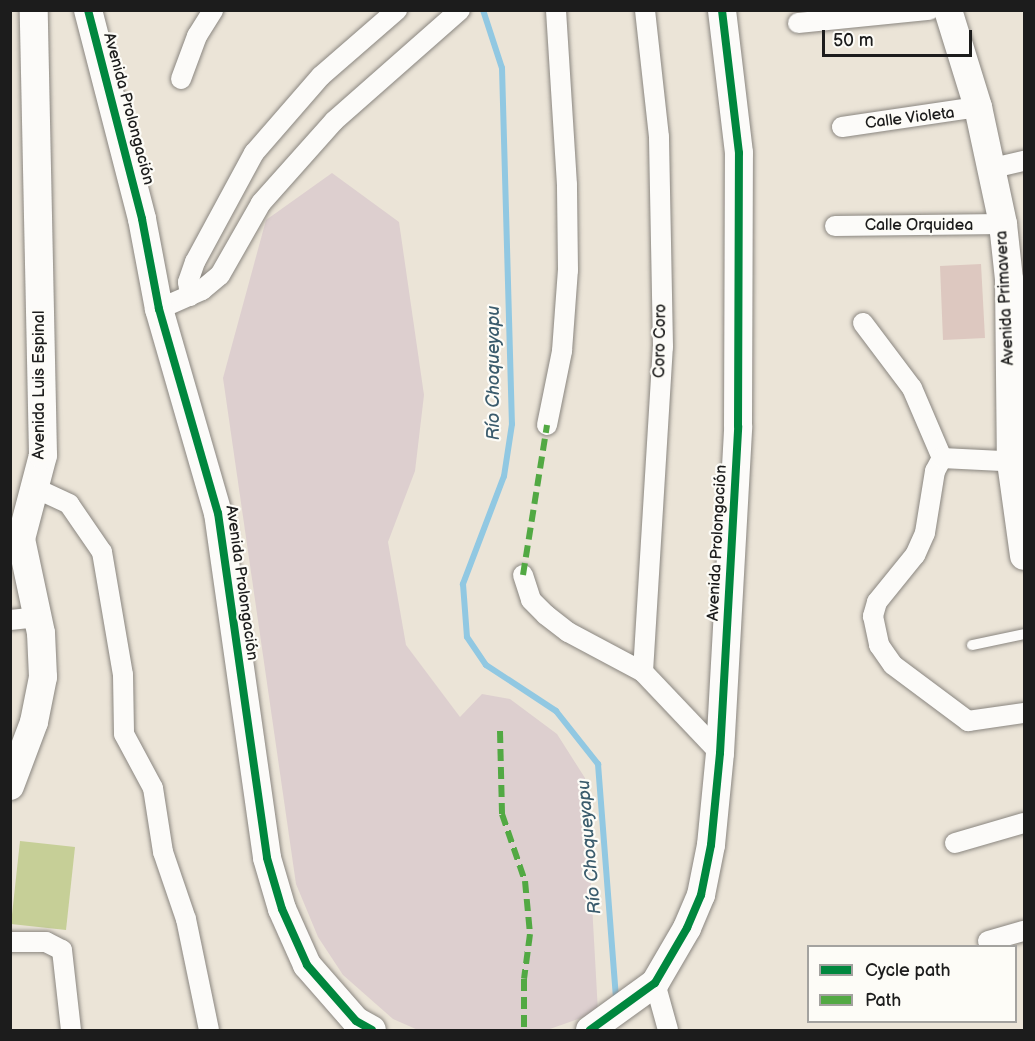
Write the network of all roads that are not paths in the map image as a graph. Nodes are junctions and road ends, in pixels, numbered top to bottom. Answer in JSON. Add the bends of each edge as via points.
{"nodes":[{"id":1,"x":34,"y":10,"type":"edge"},
{"id":2,"x":88,"y":10,"type":"edge"},
{"id":3,"x":213,"y":10,"type":"edge"},
{"id":4,"x":460,"y":10,"type":"edge"},
{"id":5,"x":555,"y":10,"type":"edge"},
{"id":6,"x":645,"y":10,"type":"edge"},
{"id":7,"x":722,"y":10,"type":"edge"},
{"id":8,"x":929,"y":10,"type":"edge"},
{"id":9,"x":948,"y":10,"type":"edge"},
{"id":10,"x":396,"y":11,"type":"edge"},
{"id":11,"x":798,"y":23,"type":"dead end"},
{"id":12,"x":181,"y":79,"type":"dead end"},
{"id":13,"x":978,"y":107,"type":"junction"},
{"id":14,"x":842,"y":127,"type":"dead end"},
{"id":15,"x":1024,"y":161,"type":"edge"},
{"id":16,"x":993,"y":168,"type":"junction"},
{"id":17,"x":1003,"y":224,"type":"junction"},
{"id":18,"x":835,"y":226,"type":"dead end"},
{"id":19,"x":190,"y":296,"type":"junction"},
{"id":20,"x":159,"y":309,"type":"junction"},
{"id":21,"x":863,"y":323,"type":"dead end"},
{"id":22,"x":547,"y":425,"type":"dead end"},
{"id":23,"x":942,"y":458,"type":"junction"},
{"id":24,"x":1018,"y":462,"type":"edge"},
{"id":25,"x":35,"y":488,"type":"junction"},
{"id":26,"x":16,"y":528,"type":"edge"},
{"id":27,"x":1024,"y":556,"type":"edge"},
{"id":28,"x":523,"y":575,"type":"dead end"},
{"id":29,"x":24,"y":618,"type":"edge"},
{"id":30,"x":1024,"y":634,"type":"edge"},
{"id":31,"x":972,"y":645,"type":"dead end"},
{"id":32,"x":643,"y":672,"type":"junction"},
{"id":33,"x":1024,"y":713,"type":"edge"},
{"id":34,"x":720,"y":753,"type":"junction"},
{"id":35,"x":10,"y":786,"type":"edge"},
{"id":36,"x":1024,"y":823,"type":"edge"},
{"id":37,"x":955,"y":843,"type":"dead end"},
{"id":38,"x":1024,"y":931,"type":"edge"},
{"id":39,"x":988,"y":941,"type":"dead end"},
{"id":40,"x":10,"y":942,"type":"edge"},
{"id":41,"x":647,"y":989,"type":"junction"},
{"id":42,"x":594,"y":1029,"type":"edge"},
{"id":43,"x":70,"y":1030,"type":"edge"},
{"id":44,"x":209,"y":1030,"type":"edge"},
{"id":45,"x":372,"y":1030,"type":"edge"},
{"id":46,"x":668,"y":1030,"type":"edge"}],
"edges":[{"from":1,"to":25,"type":"street","name":"Avenida Luis Espinal","via":[[44,455]]},
{"from":2,"to":20,"type":"street","name":"Avenida Prolongación","via":[[142,219]]},
{"from":3,"to":12,"type":"street","via":[[197,36]]},
{"from":4,"to":19,"type":"street","via":[[334,121],[261,203],[220,274]]},
{"from":5,"to":22,"type":"street","via":[[567,185],[568,270],[562,351]]},
{"from":6,"to":32,"type":"street","name":"Coro Coro","via":[[659,137],[663,347]]},
{"from":7,"to":34,"type":"street","name":"Avenida Prolongación","via":[[739,165],[738,426]]},
{"from":8,"to":11,"type":"street"},
{"from":9,"to":13,"type":"street","name":"Avenida Primavera"},
{"from":10,"to":19,"type":"street","via":[[321,76],[254,153],[195,262],[188,282]]},
{"from":13,"to":14,"type":"street","name":"Calle Violeta"},
{"from":13,"to":16,"type":"street","name":"Avenida Primavera"},
{"from":15,"to":16,"type":"street"},
{"from":16,"to":17,"type":"street","name":"Avenida Primavera"},
{"from":17,"to":18,"type":"street","name":"Calle Orquidea"},
{"from":17,"to":24,"type":"street","name":"Avenida Primavera"},
{"from":19,"to":20,"type":"street"},
{"from":20,"to":45,"type":"street","name":"Avenida Prolongación","via":[[218,513],[270,869],[282,909],[307,965],[356,1021]]},
{"from":21,"to":23,"type":"street","via":[[912,388]]},
{"from":23,"to":24,"type":"street"},
{"from":23,"to":33,"type":"street","via":[[935,471],[925,533],[915,555],[877,602],[873,616],[879,645],[892,665],[968,721]]},
{"from":24,"to":27,"type":"street","name":"Avenida Primavera"},
{"from":25,"to":26,"type":"street","name":"Avenida Luis Espinal"},
{"from":25,"to":44,"type":"street","via":[[69,504],[102,552],[123,675],[124,734],[153,788],[163,852],[186,919]]},
{"from":26,"to":29,"type":"street","name":"Avenida Luis Espinal"},
{"from":28,"to":32,"type":"street","via":[[531,600],[546,615],[568,632]]},
{"from":29,"to":35,"type":"street","name":"Avenida Luis Espinal","via":[[43,677],[34,722]]},
{"from":30,"to":31,"type":"lane"},
{"from":32,"to":34,"type":"street"},
{"from":34,"to":41,"type":"street","name":"Avenida Prolongación","via":[[711,844],[701,895],[687,928]]},
{"from":36,"to":37,"type":"street"},
{"from":38,"to":39,"type":"street"},
{"from":40,"to":43,"type":"street","via":[[46,942],[62,950]]},
{"from":41,"to":42,"type":"street","name":"Avenida Prolongación"},
{"from":41,"to":46,"type":"street"}]}
